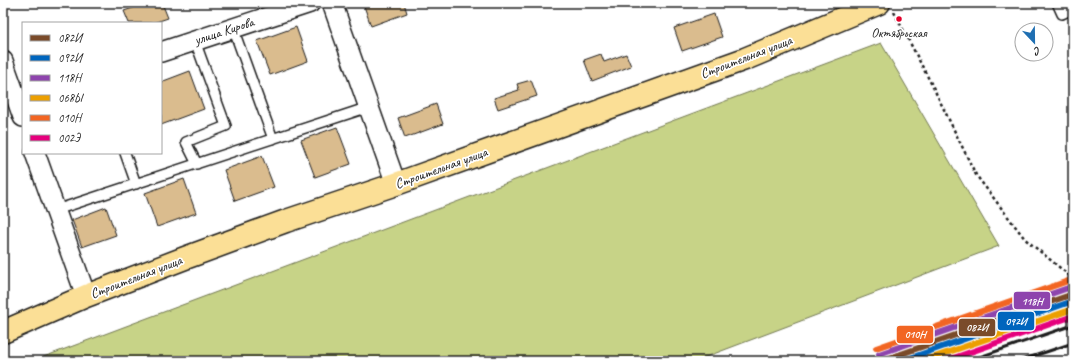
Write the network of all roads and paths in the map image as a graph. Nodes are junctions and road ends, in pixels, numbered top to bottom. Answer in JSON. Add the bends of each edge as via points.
{"nodes":[{"id":1,"x":310,"y":3,"type":"edge"},
{"id":2,"x":332,"y":3,"type":"edge"},
{"id":3,"x":1057,"y":3,"type":"edge"},
{"id":4,"x":886,"y":6,"type":"edge"},
{"id":5,"x":857,"y":7,"type":"edge"},
{"id":6,"x":1073,"y":9,"type":"edge"},
{"id":7,"x":233,"y":28,"type":"junction"},
{"id":8,"x":195,"y":41,"type":"junction"},
{"id":9,"x":162,"y":52,"type":"edge"},
{"id":10,"x":3,"y":61,"type":"edge"},
{"id":11,"x":14,"y":100,"type":"edge"},
{"id":12,"x":369,"y":107,"type":"junction"},
{"id":13,"x":22,"y":116,"type":"edge"},
{"id":14,"x":273,"y":139,"type":"junction"},
{"id":15,"x":36,"y":154,"type":"edge"},
{"id":16,"x":124,"y":154,"type":"edge"},
{"id":17,"x":196,"y":164,"type":"junction"},
{"id":18,"x":136,"y":184,"type":"junction"},
{"id":19,"x":396,"y":184,"type":"junction"},
{"id":20,"x":56,"y":210,"type":"junction"},
{"id":21,"x":1070,"y":276,"type":"dead end"},
{"id":22,"x":86,"y":296,"type":"junction"},
{"id":23,"x":3,"y":332,"type":"edge"}],
"edges":[{"from":1,"to":7,"type":"street","name":"улица Кирова"},
{"from":2,"to":12,"type":"street"},
{"from":3,"to":6,"type":"lane","via":[[1062,14]]},
{"from":4,"to":5,"type":"main road","name":"Строительная улица"},
{"from":4,"to":21,"type":"path","via":[[933,87],[976,175],[1025,239]]},
{"from":5,"to":19,"type":"main road","name":"Строительная улица","via":[[745,59]]},
{"from":7,"to":8,"type":"street","name":"улица Кирова"},
{"from":7,"to":14,"type":"lane"},
{"from":8,"to":9,"type":"street","name":"улица Кирова"},
{"from":8,"to":17,"type":"lane","via":[[226,126],[186,142]]},
{"from":10,"to":11,"type":"street"},
{"from":11,"to":13,"type":"street"},
{"from":12,"to":14,"type":"lane"},
{"from":12,"to":19,"type":"street"},
{"from":14,"to":17,"type":"lane"},
{"from":15,"to":20,"type":"street"},
{"from":16,"to":18,"type":"lane"},
{"from":17,"to":18,"type":"lane"},
{"from":18,"to":20,"type":"lane"},
{"from":19,"to":22,"type":"main road","name":"Строительная улица","via":[[286,221]]},
{"from":20,"to":22,"type":"street"},
{"from":22,"to":23,"type":"main road","name":"Строительная улица"}]}
